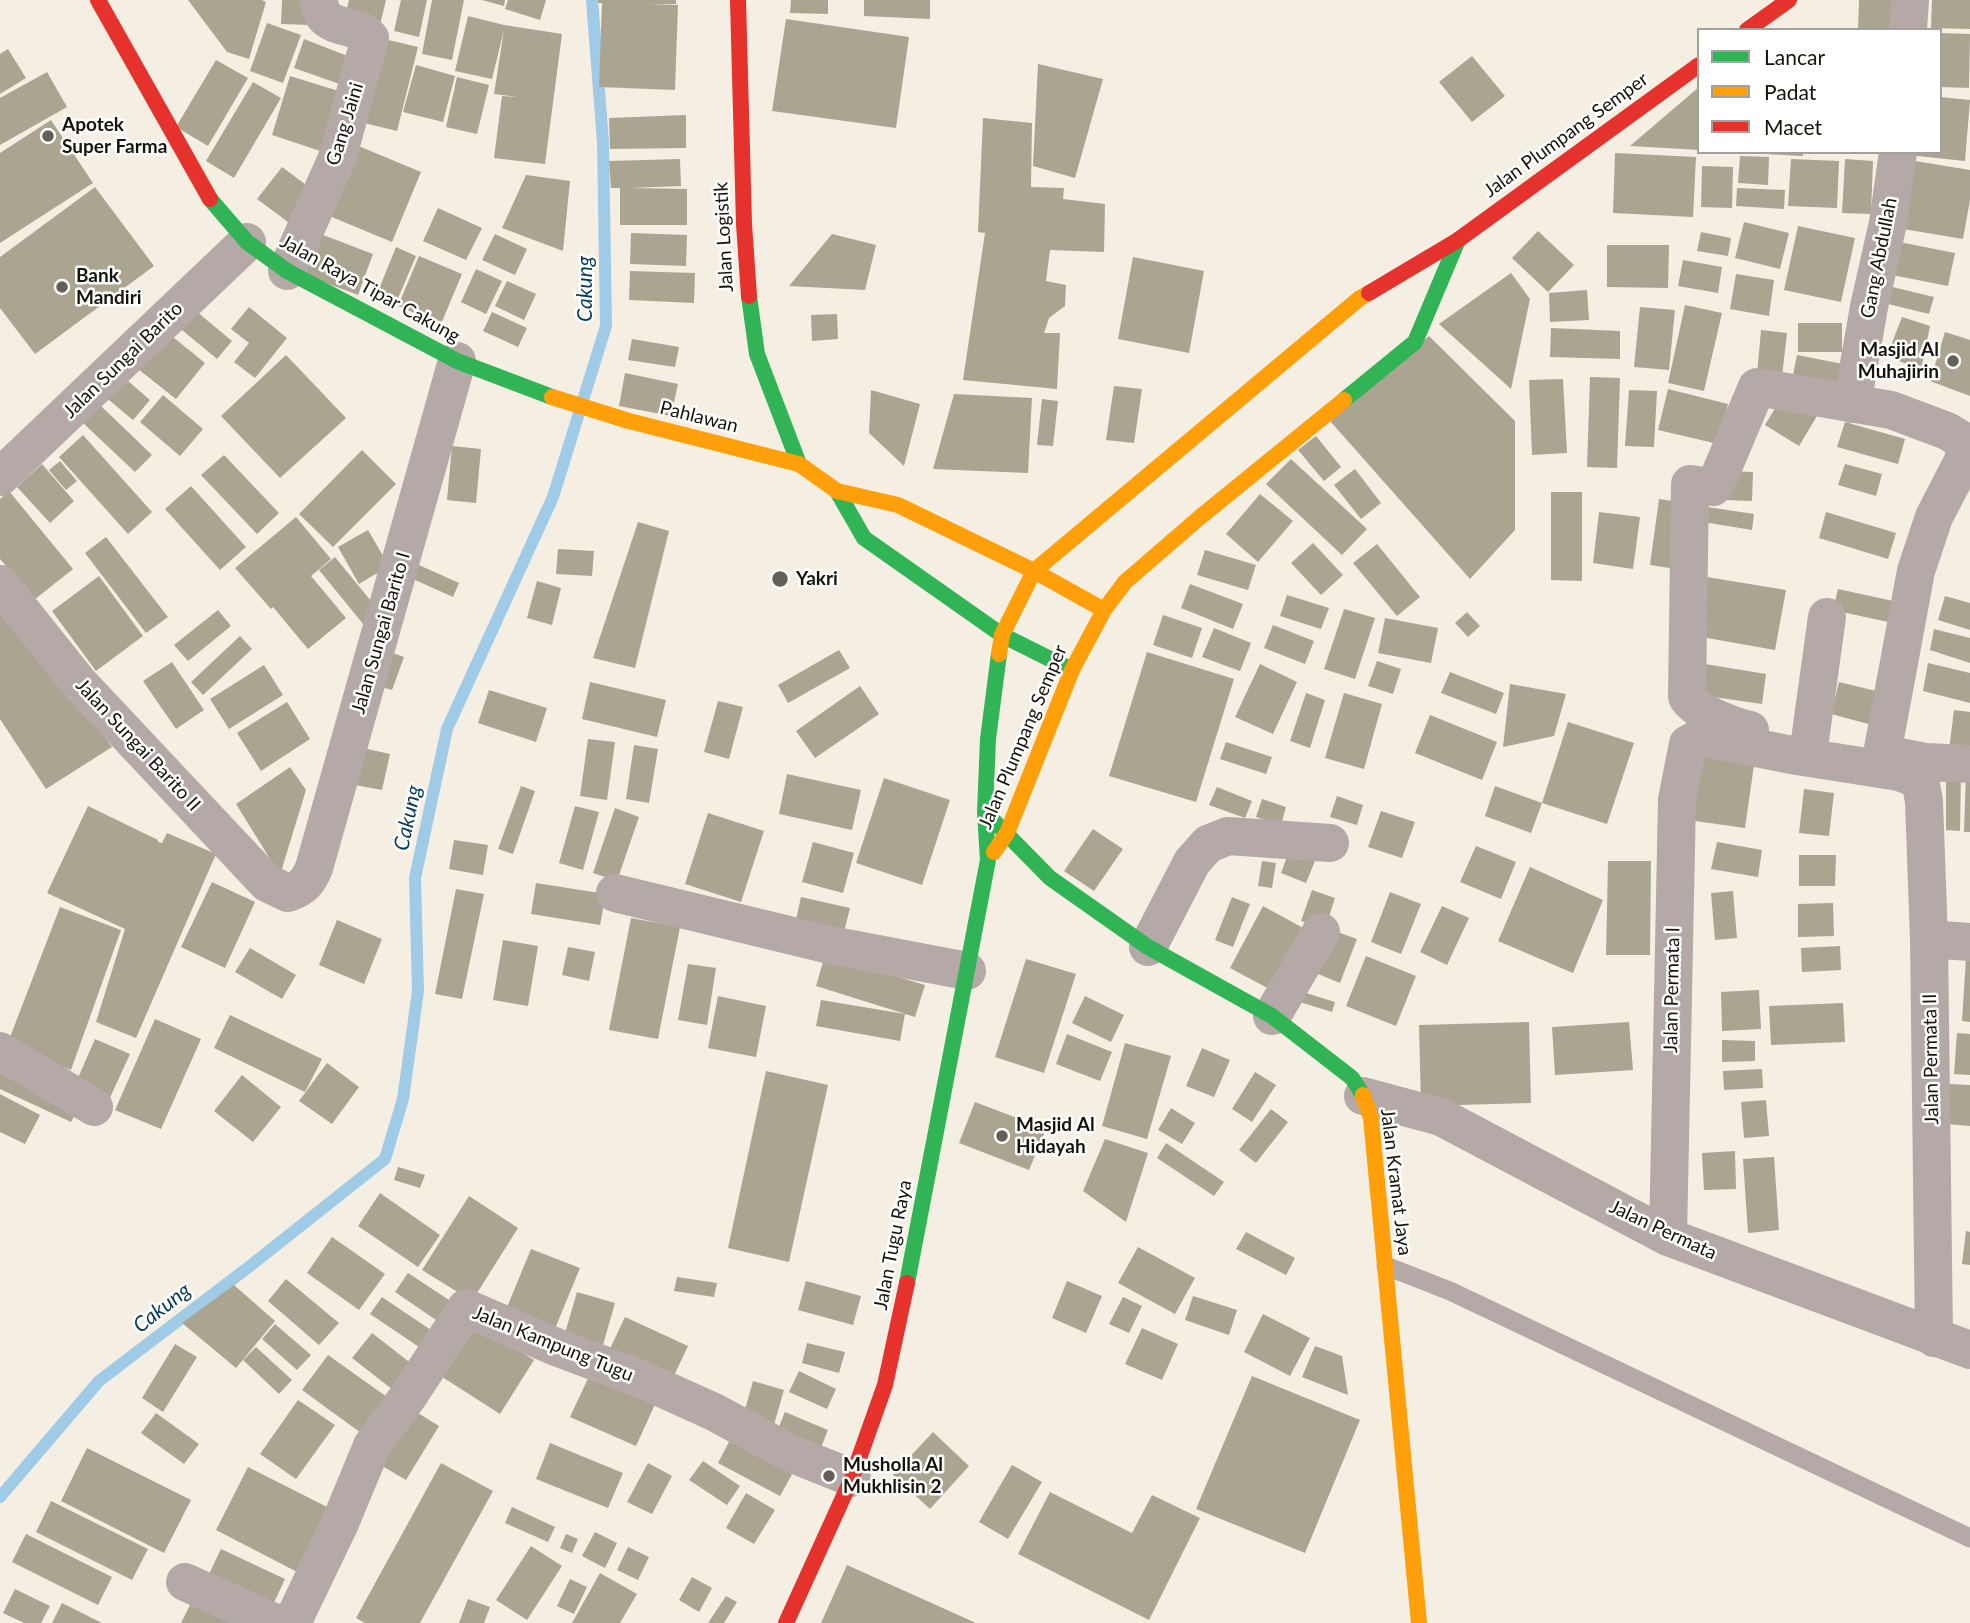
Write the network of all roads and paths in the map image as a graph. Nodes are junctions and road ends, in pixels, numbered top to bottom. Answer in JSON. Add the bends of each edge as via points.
{"nodes":[{"id":1,"x":98,"y":0,"type":"edge"},
{"id":2,"x":318,"y":0,"type":"edge"},
{"id":3,"x":738,"y":0,"type":"edge"},
{"id":4,"x":1789,"y":0,"type":"edge"},
{"id":5,"x":1910,"y":0,"type":"edge"},
{"id":6,"x":1751,"y":28,"type":"edge"},
{"id":7,"x":1908,"y":28,"type":"edge"},
{"id":8,"x":1697,"y":66,"type":"edge"},
{"id":9,"x":1898,"y":154,"type":"edge"},
{"id":10,"x":1458,"y":240,"type":"junction"},
{"id":11,"x":247,"y":242,"type":"junction"},
{"id":12,"x":287,"y":271,"type":"junction"},
{"id":13,"x":457,"y":361,"type":"junction"},
{"id":14,"x":546,"y":395,"type":"joint"},
{"id":15,"x":1852,"y":404,"type":"junction"},
{"id":16,"x":799,"y":464,"type":"junction"},
{"id":17,"x":0,"y":477,"type":"edge"},
{"id":18,"x":837,"y":491,"type":"junction"},
{"id":19,"x":1034,"y":570,"type":"junction"},
{"id":20,"x":0,"y":584,"type":"edge"},
{"id":21,"x":1104,"y":610,"type":"junction"},
{"id":22,"x":1827,"y":617,"type":"dead end"},
{"id":23,"x":1002,"y":635,"type":"junction"},
{"id":24,"x":1072,"y":670,"type":"junction"},
{"id":25,"x":1810,"y":740,"type":"junction"},
{"id":26,"x":1688,"y":744,"type":"joint"},
{"id":27,"x":1882,"y":754,"type":"junction"},
{"id":28,"x":1970,"y":764,"type":"edge"},
{"id":29,"x":985,"y":811,"type":"junction"},
{"id":30,"x":1007,"y":833,"type":"junction"},
{"id":31,"x":1329,"y":842,"type":"dead end"},
{"id":32,"x":988,"y":860,"type":"junction"},
{"id":33,"x":288,"y":893,"type":"joint"},
{"id":34,"x":615,"y":893,"type":"dead end"},
{"id":35,"x":1321,"y":932,"type":"dead end"},
{"id":36,"x":1929,"y":939,"type":"junction"},
{"id":37,"x":1970,"y":942,"type":"edge"},
{"id":38,"x":1148,"y":947,"type":"junction"},
{"id":39,"x":967,"y":971,"type":"junction"},
{"id":40,"x":1272,"y":1016,"type":"junction"},
{"id":41,"x":0,"y":1051,"type":"edge"},
{"id":42,"x":1363,"y":1096,"type":"junction"},
{"id":43,"x":94,"y":1107,"type":"dead end"},
{"id":44,"x":1668,"y":1237,"type":"junction"},
{"id":45,"x":1386,"y":1266,"type":"junction"},
{"id":46,"x":1934,"y":1338,"type":"junction"},
{"id":47,"x":1970,"y":1350,"type":"edge"},
{"id":48,"x":852,"y":1478,"type":"junction"},
{"id":49,"x":1970,"y":1538,"type":"edge"},
{"id":50,"x":185,"y":1582,"type":"dead end"},
{"id":51,"x":276,"y":1623,"type":"edge"},
{"id":52,"x":292,"y":1623,"type":"edge"},
{"id":53,"x":786,"y":1623,"type":"edge"},
{"id":54,"x":1419,"y":1623,"type":"edge"}],
"edges":[{"from":1,"to":11,"type":"main road","name":"Jalan Raya Tipar Cakung","via":[[212,202]]},
{"from":2,"to":12,"type":"street","name":"Gang Jaini","via":[[326,18],[370,38],[338,156]]},
{"from":3,"to":16,"type":"main road","name":"Jalan Logistik","via":[[749,302],[757,354]]},
{"from":4,"to":6,"type":"main road"},
{"from":5,"to":7,"type":"street"},
{"from":8,"to":10,"type":"main road","name":"Jalan Plumpang Semper"},
{"from":9,"to":15,"type":"street","name":"Gang Abdullah"},
{"from":10,"to":19,"type":"main road","name":"Jalan Plumpang Semper","via":[[1360,298]]},
{"from":10,"to":21,"type":"main road","name":"Jalan Plumpang Semper","via":[[1415,342],[1199,518],[1125,582]]},
{"from":11,"to":12,"type":"main road","name":"Jalan Raya Tipar Cakung"},
{"from":11,"to":17,"type":"street","name":"Jalan Sungai Barito"},
{"from":12,"to":13,"type":"main road","name":"Jalan Raya Tipar Cakung"},
{"from":13,"to":14,"type":"main road","name":"Jalan Raya Tipar Cakung"},
{"from":13,"to":33,"type":"street","name":"Jalan Sungai Barito I","via":[[314,867],[308,881]]},
{"from":14,"to":16,"type":"main road","name":"Pahlawan"},
{"from":15,"to":25,"type":"street","via":[[1757,387],[1716,484],[1690,485],[1687,697],[1734,727]]},
{"from":15,"to":27,"type":"street","via":[[1891,410],[1947,431],[1962,440],[1965,457],[1934,517],[1916,571]]},
{"from":16,"to":18,"type":"main road","name":"Pahlawan"},
{"from":18,"to":19,"type":"main road","name":"Pahlawan","via":[[898,505]]},
{"from":18,"to":23,"type":"main road","name":"Pahlawan","via":[[864,538]]},
{"from":19,"to":21,"type":"main road","name":"Pahlawan"},
{"from":19,"to":23,"type":"main road","name":"Jalan Plumpang Semper"},
{"from":20,"to":33,"type":"street","name":"Jalan Sungai Barito II","via":[[79,683],[267,884]]},
{"from":21,"to":24,"type":"main road","name":"Jalan Plumpang Semper"},
{"from":22,"to":25,"type":"street"},
{"from":23,"to":24,"type":"main road","name":"Pahlawan"},
{"from":23,"to":29,"type":"main road","name":"Jalan Plumpang Semper","via":[[988,739]]},
{"from":24,"to":30,"type":"main road","name":"Jalan Plumpang Semper"},
{"from":25,"to":27,"type":"street"},
{"from":26,"to":36,"type":"street","name":"Jalan Permata II","via":[[1701,737],[1899,772],[1920,780]]},
{"from":26,"to":44,"type":"street","name":"Jalan Permata I","via":[[1677,800]]},
{"from":27,"to":28,"type":"street"},
{"from":29,"to":30,"type":"main road","name":"Jalan Kramat Jaya"},
{"from":29,"to":32,"type":"main road","name":"Jalan Plumpang Semper"},
{"from":30,"to":32,"type":"main road","name":"Jalan Plumpang Semper"},
{"from":30,"to":38,"type":"main road","name":"Jalan Kramat Jaya","via":[[1049,878]]},
{"from":31,"to":38,"type":"street","via":[[1228,836],[1208,844],[1192,862]]},
{"from":32,"to":39,"type":"main road","name":"Jalan Tugu Raya"},
{"from":34,"to":39,"type":"street","via":[[830,945]]},
{"from":35,"to":40,"type":"street"},
{"from":36,"to":37,"type":"street"},
{"from":36,"to":46,"type":"street","name":"Jalan Permata II"},
{"from":38,"to":40,"type":"main road","name":"Jalan Kramat Jaya"},
{"from":39,"to":48,"type":"main road","name":"Jalan Tugu Raya","via":[[885,1385]]},
{"from":40,"to":42,"type":"main road","name":"Jalan Kramat Jaya","via":[[1352,1078]]},
{"from":41,"to":43,"type":"street"},
{"from":42,"to":44,"type":"street","name":"Jalan Permata","via":[[1441,1117]]},
{"from":42,"to":45,"type":"main road","name":"Jalan Kramat Jaya","via":[[1371,1118]]},
{"from":44,"to":46,"type":"street","name":"Jalan Permata"},
{"from":45,"to":49,"type":"lane","via":[[1450,1290]]},
{"from":45,"to":54,"type":"main road","name":"Jalan Kramat Jaya"},
{"from":46,"to":47,"type":"street","name":"Jalan Permata"},
{"from":48,"to":52,"type":"street","name":"Jalan Kampung Tugu","via":[[790,1453],[641,1379],[467,1308],[372,1446]]},
{"from":48,"to":53,"type":"main road","name":"Jalan Tugu Raya"},
{"from":50,"to":51,"type":"street"}]}
